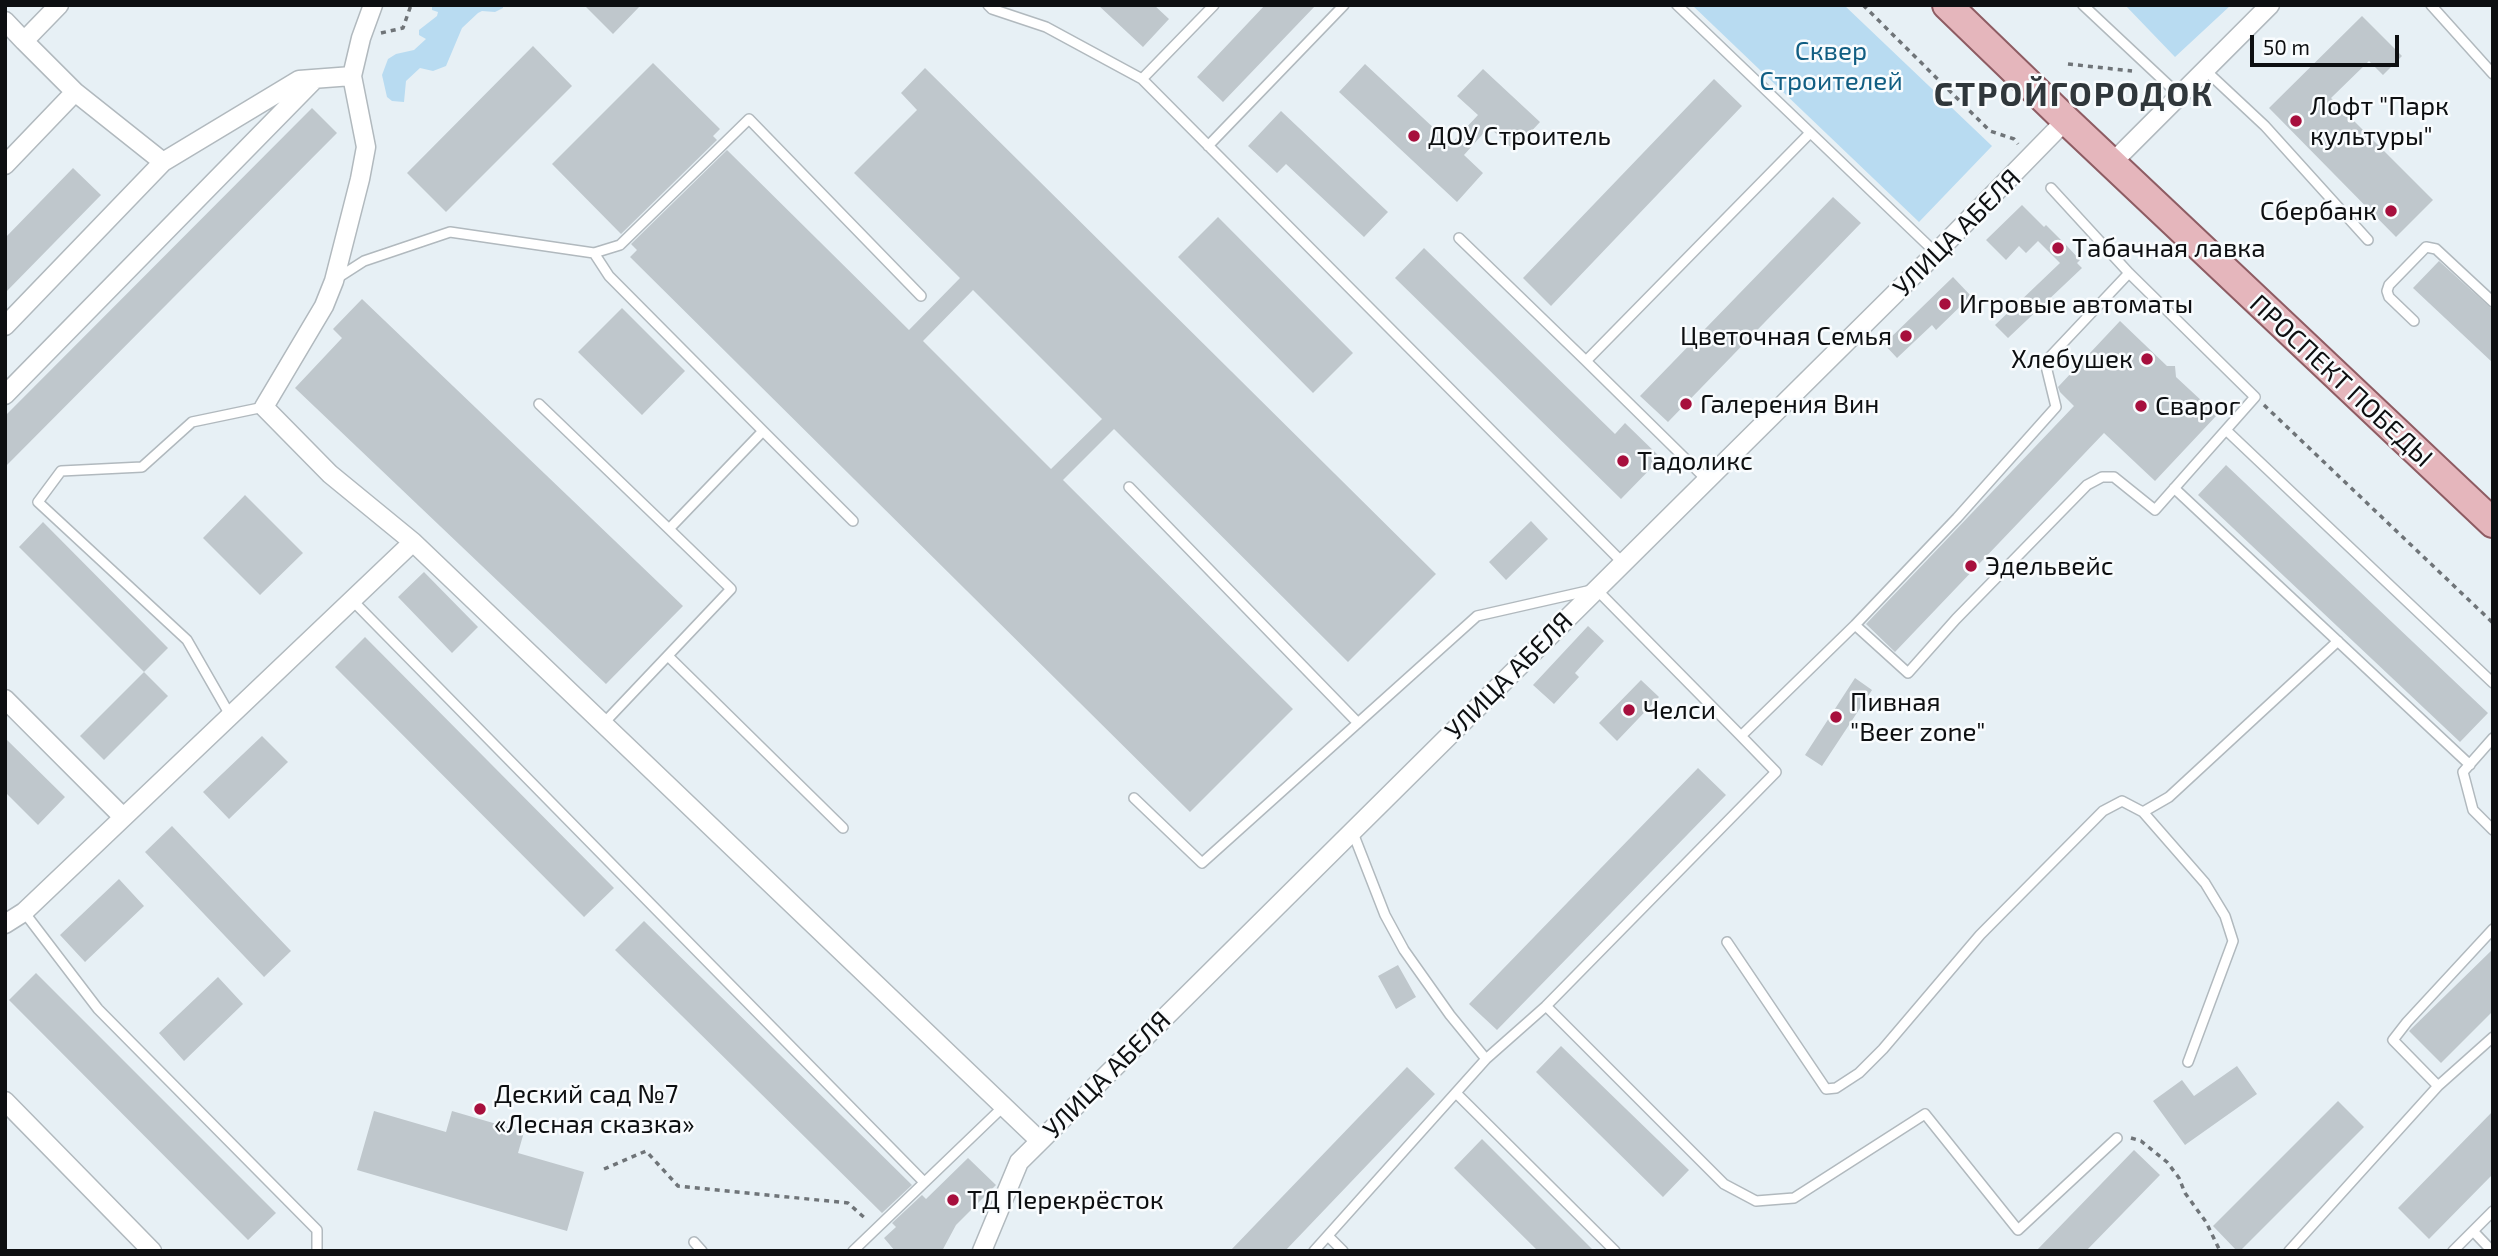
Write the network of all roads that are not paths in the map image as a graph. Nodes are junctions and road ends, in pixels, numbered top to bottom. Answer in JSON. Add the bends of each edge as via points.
{"nodes":[{"id":1,"x":59,"y":5,"type":"edge"},
{"id":2,"x":373,"y":5,"type":"edge"},
{"id":3,"x":988,"y":5,"type":"edge"},
{"id":4,"x":1214,"y":5,"type":"edge"},
{"id":5,"x":1344,"y":5,"type":"edge"},
{"id":6,"x":1676,"y":5,"type":"edge"},
{"id":7,"x":1947,"y":5,"type":"edge"},
{"id":8,"x":2084,"y":5,"type":"edge"},
{"id":9,"x":2270,"y":5,"type":"edge"},
{"id":10,"x":2431,"y":5,"type":"edge"},
{"id":11,"x":5,"y":20,"type":"edge"},
{"id":12,"x":24,"y":41,"type":"junction"},
{"id":13,"x":2204,"y":69,"type":"junction"},
{"id":14,"x":2493,"y":74,"type":"edge"},
{"id":15,"x":352,"y":76,"type":"junction"},
{"id":16,"x":315,"y":79,"type":"junction"},
{"id":17,"x":1142,"y":79,"type":"junction"},
{"id":18,"x":75,"y":92,"type":"junction"},
{"id":19,"x":2179,"y":95,"type":"junction"},
{"id":20,"x":2066,"y":120,"type":"junction"},
{"id":21,"x":1810,"y":133,"type":"junction"},
{"id":22,"x":1208,"y":146,"type":"junction"},
{"id":23,"x":163,"y":162,"type":"junction"},
{"id":24,"x":2112,"y":163,"type":"junction"},
{"id":25,"x":5,"y":165,"type":"edge"},
{"id":26,"x":2051,"y":188,"type":"dead end"},
{"id":27,"x":1459,"y":238,"type":"dead end"},
{"id":28,"x":2368,"y":240,"type":"dead end"},
{"id":29,"x":594,"y":253,"type":"junction"},
{"id":30,"x":1936,"y":253,"type":"junction"},
{"id":31,"x":2129,"y":273,"type":"junction"},
{"id":32,"x":334,"y":281,"type":"junction"},
{"id":33,"x":921,"y":296,"type":"dead end"},
{"id":34,"x":2493,"y":302,"type":"edge"},
{"id":35,"x":2414,"y":321,"type":"dead end"},
{"id":36,"x":5,"y":326,"type":"edge"},
{"id":37,"x":1586,"y":361,"type":"junction"},
{"id":38,"x":5,"y":395,"type":"edge"},
{"id":39,"x":539,"y":404,"type":"dead end"},
{"id":40,"x":264,"y":407,"type":"junction"},
{"id":41,"x":764,"y":431,"type":"junction"},
{"id":42,"x":2227,"y":431,"type":"junction"},
{"id":43,"x":1707,"y":480,"type":"junction"},
{"id":44,"x":1129,"y":487,"type":"dead end"},
{"id":45,"x":2175,"y":488,"type":"junction"},
{"id":46,"x":853,"y":521,"type":"dead end"},
{"id":47,"x":2493,"y":523,"type":"edge"},
{"id":48,"x":668,"y":529,"type":"junction"},
{"id":49,"x":413,"y":542,"type":"junction"},
{"id":50,"x":1623,"y":563,"type":"junction"},
{"id":51,"x":1596,"y":589,"type":"junction"},
{"id":52,"x":351,"y":599,"type":"junction"},
{"id":53,"x":1855,"y":625,"type":"junction"},
{"id":54,"x":2338,"y":641,"type":"junction"},
{"id":55,"x":668,"y":656,"type":"junction"},
{"id":56,"x":2493,"y":682,"type":"edge"},
{"id":57,"x":5,"y":699,"type":"edge"},
{"id":58,"x":230,"y":715,"type":"junction"},
{"id":59,"x":1358,"y":723,"type":"junction"},
{"id":60,"x":603,"y":724,"type":"junction"},
{"id":61,"x":1741,"y":736,"type":"junction"},
{"id":62,"x":2493,"y":738,"type":"edge"},
{"id":63,"x":2470,"y":765,"type":"junction"},
{"id":64,"x":1133,"y":798,"type":"dead end"},
{"id":65,"x":2143,"y":812,"type":"junction"},
{"id":66,"x":124,"y":817,"type":"junction"},
{"id":67,"x":843,"y":828,"type":"dead end"},
{"id":68,"x":2493,"y":830,"type":"edge"},
{"id":69,"x":1353,"y":833,"type":"junction"},
{"id":70,"x":24,"y":912,"type":"junction"},
{"id":71,"x":5,"y":924,"type":"edge"},
{"id":72,"x":2493,"y":929,"type":"edge"},
{"id":73,"x":1727,"y":942,"type":"dead end"},
{"id":74,"x":1546,"y":1006,"type":"junction"},
{"id":75,"x":2493,"y":1037,"type":"edge"},
{"id":76,"x":1486,"y":1059,"type":"junction"},
{"id":77,"x":2188,"y":1062,"type":"dead end"},
{"id":78,"x":2438,"y":1086,"type":"junction"},
{"id":79,"x":1456,"y":1093,"type":"junction"},
{"id":80,"x":5,"y":1101,"type":"edge"},
{"id":81,"x":1004,"y":1106,"type":"junction"},
{"id":82,"x":2117,"y":1138,"type":"road end"},
{"id":83,"x":1040,"y":1141,"type":"junction"},
{"id":84,"x":924,"y":1182,"type":"junction"},
{"id":85,"x":2493,"y":1211,"type":"edge"},
{"id":86,"x":2473,"y":1231,"type":"junction"},
{"id":87,"x":1328,"y":1236,"type":"junction"},
{"id":88,"x":694,"y":1242,"type":"dead end"},
{"id":89,"x":152,"y":1251,"type":"edge"},
{"id":90,"x":317,"y":1251,"type":"edge"},
{"id":91,"x":702,"y":1251,"type":"edge"},
{"id":92,"x":853,"y":1251,"type":"edge"},
{"id":93,"x":982,"y":1251,"type":"edge"},
{"id":94,"x":1314,"y":1251,"type":"edge"},
{"id":95,"x":1343,"y":1251,"type":"edge"},
{"id":96,"x":1615,"y":1251,"type":"edge"},
{"id":97,"x":2289,"y":1251,"type":"edge"},
{"id":98,"x":2453,"y":1251,"type":"edge"},
{"id":99,"x":2492,"y":1251,"type":"edge"}],
"edges":[{"from":1,"to":12,"type":"street"},
{"from":2,"to":15,"type":"street"},
{"from":3,"to":17,"type":"lane","via":[[1046,27]]},
{"from":4,"to":17,"type":"lane"},
{"from":5,"to":22,"type":"lane"},
{"from":6,"to":21,"type":"lane"},
{"from":7,"to":20,"type":"main road","name":"ПРОСПЕКТ ПОБЕДЫ"},
{"from":8,"to":19,"type":"lane"},
{"from":9,"to":13,"type":"street"},
{"from":10,"to":14,"type":"lane"},
{"from":11,"to":12,"type":"street"},
{"from":12,"to":18,"type":"street"},
{"from":13,"to":19,"type":"street"},
{"from":13,"to":28,"type":"lane","via":[[2265,127]]},
{"from":15,"to":16,"type":"street"},
{"from":15,"to":32,"type":"street","via":[[366,147]]},
{"from":16,"to":23,"type":"street","via":[[299,80]]},
{"from":16,"to":38,"type":"street"},
{"from":17,"to":22,"type":"lane"},
{"from":18,"to":23,"type":"street"},
{"from":18,"to":25,"type":"street"},
{"from":19,"to":24,"type":"street"},
{"from":20,"to":24,"type":"main road","name":"ПРОСПЕКТ ПОБЕДЫ"},
{"from":20,"to":30,"type":"street","name":"УЛИЦА АБЕЛЯ"},
{"from":21,"to":30,"type":"lane"},
{"from":21,"to":37,"type":"lane"},
{"from":22,"to":50,"type":"lane"},
{"from":23,"to":36,"type":"street"},
{"from":24,"to":47,"type":"main road","name":"ПРОСПЕКТ ПОБЕДЫ"},
{"from":26,"to":31,"type":"lane"},
{"from":27,"to":37,"type":"lane"},
{"from":29,"to":32,"type":"lane","via":[[450,232],[364,261]]},
{"from":29,"to":33,"type":"lane","via":[[620,245],[749,119]]},
{"from":29,"to":41,"type":"lane","via":[[608,276]]},
{"from":30,"to":43,"type":"street","name":"УЛИЦА АБЕЛЯ"},
{"from":31,"to":42,"type":"lane","via":[[2255,397]]},
{"from":31,"to":53,"type":"lane","via":[[2045,362],[2056,407]]},
{"from":32,"to":40,"type":"street"},
{"from":34,"to":35,"type":"lane","via":[[2436,249],[2426,247],[2387,291]]},
{"from":37,"to":43,"type":"lane"},
{"from":39,"to":48,"type":"lane"},
{"from":40,"to":49,"type":"street","via":[[330,474]]},
{"from":40,"to":58,"type":"lane","via":[[192,422],[142,467],[61,471],[38,502],[187,640]]},
{"from":41,"to":46,"type":"lane"},
{"from":41,"to":48,"type":"lane"},
{"from":42,"to":45,"type":"lane"},
{"from":42,"to":56,"type":"lane"},
{"from":43,"to":50,"type":"street","name":"УЛИЦА АБЕЛЯ"},
{"from":44,"to":59,"type":"lane"},
{"from":45,"to":53,"type":"lane","via":[[2155,510],[2115,477],[2102,477],[2087,485],[1908,673]]},
{"from":45,"to":54,"type":"lane"},
{"from":48,"to":55,"type":"lane","via":[[732,589]]},
{"from":49,"to":52,"type":"street"},
{"from":49,"to":60,"type":"street"},
{"from":50,"to":51,"type":"street","name":"УЛИЦА АБЕЛЯ"},
{"from":51,"to":59,"type":"lane","via":[[1477,616]]},
{"from":51,"to":61,"type":"lane"},
{"from":51,"to":69,"type":"street","name":"УЛИЦА АБЕЛЯ"},
{"from":52,"to":58,"type":"street"},
{"from":52,"to":84,"type":"lane"},
{"from":53,"to":61,"type":"lane"},
{"from":54,"to":63,"type":"lane"},
{"from":54,"to":65,"type":"lane","via":[[2169,797]]},
{"from":55,"to":60,"type":"lane"},
{"from":55,"to":67,"type":"lane"},
{"from":57,"to":66,"type":"street"},
{"from":58,"to":66,"type":"street"},
{"from":59,"to":64,"type":"lane","via":[[1202,863]]},
{"from":60,"to":81,"type":"street"},
{"from":61,"to":74,"type":"lane","via":[[1776,772]]},
{"from":62,"to":63,"type":"lane"},
{"from":63,"to":68,"type":"lane","via":[[2463,772],[2473,810]]},
{"from":65,"to":73,"type":"lane","via":[[2122,801],[2103,811],[1980,935],[1883,1049],[1836,1088],[1826,1089]]},
{"from":65,"to":77,"type":"lane","via":[[2205,883],[2225,916],[2233,941]]},
{"from":66,"to":70,"type":"street"},
{"from":69,"to":76,"type":"lane","via":[[1404,950]]},
{"from":69,"to":83,"type":"street","name":"УЛИЦА АБЕЛЯ"},
{"from":70,"to":71,"type":"street"},
{"from":70,"to":90,"type":"lane","via":[[98,1009],[317,1230]]},
{"from":72,"to":78,"type":"lane","via":[[2393,1040]]},
{"from":74,"to":76,"type":"lane"},
{"from":74,"to":82,"type":"lane","via":[[1724,1184],[1756,1201],[1794,1198],[1925,1114],[2018,1230]]},
{"from":75,"to":78,"type":"lane"},
{"from":76,"to":79,"type":"lane"},
{"from":78,"to":97,"type":"lane"},
{"from":79,"to":87,"type":"lane"},
{"from":79,"to":96,"type":"lane"},
{"from":80,"to":89,"type":"street"},
{"from":81,"to":83,"type":"street"},
{"from":81,"to":84,"type":"lane"},
{"from":83,"to":93,"type":"street","name":"УЛИЦА АБЕЛЯ","via":[[1019,1162]]},
{"from":84,"to":92,"type":"lane"},
{"from":85,"to":86,"type":"lane"},
{"from":86,"to":98,"type":"lane"},
{"from":86,"to":99,"type":"lane"},
{"from":87,"to":94,"type":"lane"},
{"from":87,"to":95,"type":"lane"},
{"from":88,"to":91,"type":"lane"}]}
